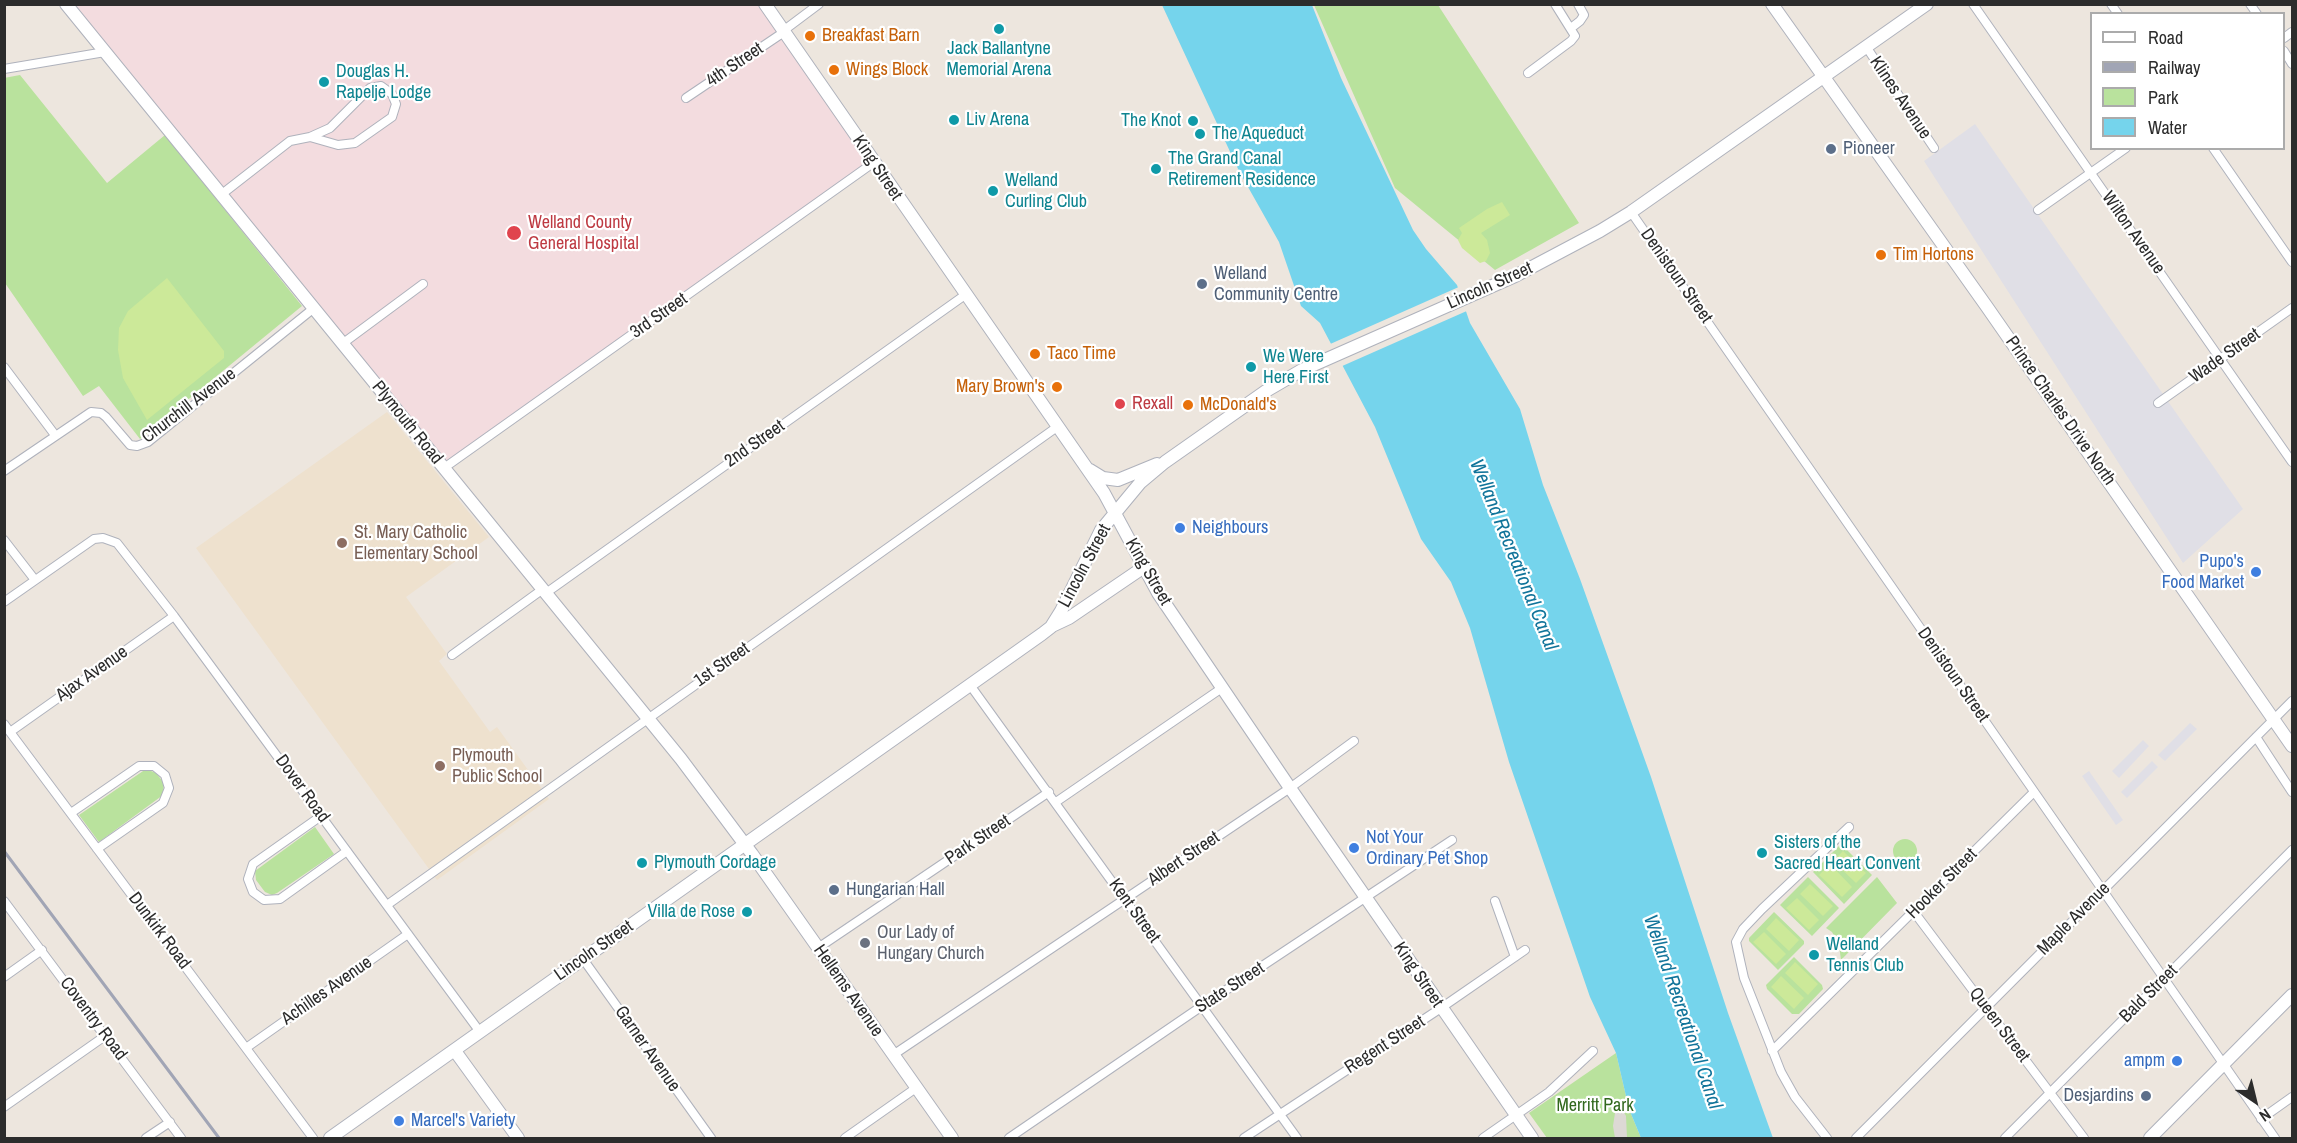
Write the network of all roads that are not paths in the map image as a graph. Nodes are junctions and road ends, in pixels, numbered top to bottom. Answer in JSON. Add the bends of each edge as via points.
{"nodes":[{"id":1,"x":66,"y":4,"type":"edge"},
{"id":2,"x":765,"y":4,"type":"edge"},
{"id":3,"x":819,"y":4,"type":"edge"},
{"id":4,"x":1555,"y":4,"type":"edge"},
{"id":5,"x":1578,"y":4,"type":"edge"},
{"id":6,"x":1772,"y":4,"type":"edge"},
{"id":7,"x":1973,"y":4,"type":"edge"},
{"id":8,"x":1920,"y":7,"type":"edge"},
{"id":9,"x":1571,"y":28,"type":"junction"},
{"id":10,"x":783,"y":31,"type":"junction"},
{"id":11,"x":1867,"y":48,"type":"junction"},
{"id":12,"x":105,"y":52,"type":"junction"},
{"id":13,"x":4,"y":69,"type":"edge"},
{"id":14,"x":1527,"y":73,"type":"dead end"},
{"id":15,"x":1824,"y":78,"type":"junction"},
{"id":16,"x":686,"y":98,"type":"dead end"},
{"id":17,"x":310,"y":137,"type":"junction"},
{"id":18,"x":1934,"y":148,"type":"dead end"},
{"id":19,"x":2123,"y":150,"type":"edge"},
{"id":20,"x":2214,"y":150,"type":"edge"},
{"id":21,"x":873,"y":163,"type":"junction"},
{"id":22,"x":2091,"y":173,"type":"junction"},
{"id":23,"x":222,"y":194,"type":"junction"},
{"id":24,"x":2038,"y":210,"type":"dead end"},
{"id":25,"x":1630,"y":212,"type":"junction"},
{"id":26,"x":2292,"y":262,"type":"edge"},
{"id":27,"x":423,"y":284,"type":"dead end"},
{"id":28,"x":965,"y":295,"type":"junction"},
{"id":29,"x":314,"y":308,"type":"junction"},
{"id":30,"x":2292,"y":308,"type":"edge"},
{"id":31,"x":342,"y":344,"type":"junction"},
{"id":32,"x":2220,"y":359,"type":"junction"},
{"id":33,"x":4,"y":367,"type":"edge"},
{"id":34,"x":2158,"y":403,"type":"dead end"},
{"id":35,"x":1057,"y":427,"type":"junction"},
{"id":36,"x":55,"y":435,"type":"junction"},
{"id":37,"x":1165,"y":462,"type":"junction"},
{"id":38,"x":2292,"y":462,"type":"edge"},
{"id":39,"x":444,"y":468,"type":"junction"},
{"id":40,"x":1087,"y":468,"type":"junction"},
{"id":41,"x":4,"y":471,"type":"edge"},
{"id":42,"x":1115,"y":513,"type":"junction"},
{"id":43,"x":4,"y":540,"type":"edge"},
{"id":44,"x":1144,"y":567,"type":"junction"},
{"id":45,"x":35,"y":580,"type":"junction"},
{"id":46,"x":544,"y":591,"type":"junction"},
{"id":47,"x":4,"y":602,"type":"edge"},
{"id":48,"x":174,"y":616,"type":"junction"},
{"id":49,"x":1051,"y":627,"type":"junction"},
{"id":50,"x":452,"y":655,"type":"dead end"},
{"id":51,"x":970,"y":685,"type":"junction"},
{"id":52,"x":1222,"y":688,"type":"junction"},
{"id":53,"x":2292,"y":701,"type":"edge"},
{"id":54,"x":647,"y":718,"type":"junction"},
{"id":55,"x":2274,"y":718,"type":"junction"},
{"id":56,"x":7,"y":728,"type":"edge"},
{"id":57,"x":2256,"y":736,"type":"junction"},
{"id":58,"x":1354,"y":741,"type":"dead end"},
{"id":59,"x":2292,"y":746,"type":"edge"},
{"id":60,"x":1290,"y":788,"type":"junction"},
{"id":61,"x":1049,"y":792,"type":"junction"},
{"id":62,"x":2034,"y":792,"type":"junction"},
{"id":63,"x":2292,"y":792,"type":"edge"},
{"id":64,"x":1056,"y":802,"type":"junction"},
{"id":65,"x":71,"y":813,"type":"junction"},
{"id":66,"x":321,"y":816,"type":"junction"},
{"id":67,"x":1848,"y":827,"type":"dead end"},
{"id":68,"x":1452,"y":840,"type":"dead end"},
{"id":69,"x":744,"y":845,"type":"junction"},
{"id":70,"x":97,"y":849,"type":"junction"},
{"id":71,"x":2292,"y":850,"type":"edge"},
{"id":72,"x":347,"y":851,"type":"junction"},
{"id":73,"x":2102,"y":890,"type":"junction"},
{"id":74,"x":1125,"y":898,"type":"junction"},
{"id":75,"x":1365,"y":898,"type":"junction"},
{"id":76,"x":4,"y":901,"type":"edge"},
{"id":77,"x":1495,"y":901,"type":"dead end"},
{"id":78,"x":387,"y":905,"type":"junction"},
{"id":79,"x":1914,"y":912,"type":"junction"},
{"id":80,"x":408,"y":934,"type":"junction"},
{"id":81,"x":818,"y":948,"type":"junction"},
{"id":82,"x":42,"y":950,"type":"junction"},
{"id":83,"x":1525,"y":950,"type":"dead end"},
{"id":84,"x":1515,"y":957,"type":"junction"},
{"id":85,"x":583,"y":959,"type":"junction"},
{"id":86,"x":4,"y":976,"type":"edge"},
{"id":87,"x":2164,"y":979,"type":"junction"},
{"id":88,"x":2292,"y":994,"type":"edge"},
{"id":89,"x":1202,"y":1006,"type":"junction"},
{"id":90,"x":1441,"y":1008,"type":"junction"},
{"id":91,"x":1986,"y":1008,"type":"junction"},
{"id":92,"x":480,"y":1032,"type":"junction"},
{"id":93,"x":105,"y":1036,"type":"junction"},
{"id":94,"x":246,"y":1048,"type":"junction"},
{"id":95,"x":455,"y":1051,"type":"junction"},
{"id":96,"x":1593,"y":1051,"type":"dead end"},
{"id":97,"x":1772,"y":1051,"type":"junction"},
{"id":98,"x":892,"y":1055,"type":"junction"},
{"id":99,"x":2224,"y":1064,"type":"junction"},
{"id":100,"x":916,"y":1088,"type":"junction"},
{"id":101,"x":2050,"y":1093,"type":"junction"},
{"id":102,"x":2292,"y":1097,"type":"edge"},
{"id":103,"x":4,"y":1107,"type":"edge"},
{"id":104,"x":1280,"y":1115,"type":"junction"},
{"id":105,"x":1517,"y":1116,"type":"junction"},
{"id":106,"x":2261,"y":1119,"type":"junction"},
{"id":107,"x":170,"y":1122,"type":"junction"},
{"id":108,"x":147,"y":1138,"type":"edge"},
{"id":109,"x":181,"y":1138,"type":"edge"},
{"id":110,"x":313,"y":1138,"type":"edge"},
{"id":111,"x":330,"y":1138,"type":"edge"},
{"id":112,"x":518,"y":1138,"type":"edge"},
{"id":113,"x":711,"y":1138,"type":"edge"},
{"id":114,"x":845,"y":1138,"type":"edge"},
{"id":115,"x":952,"y":1138,"type":"edge"},
{"id":116,"x":1009,"y":1138,"type":"edge"},
{"id":117,"x":1244,"y":1138,"type":"edge"},
{"id":118,"x":1297,"y":1138,"type":"edge"},
{"id":119,"x":1483,"y":1138,"type":"edge"},
{"id":120,"x":1532,"y":1138,"type":"edge"},
{"id":121,"x":1827,"y":1138,"type":"edge"},
{"id":122,"x":1856,"y":1138,"type":"edge"},
{"id":123,"x":2005,"y":1138,"type":"edge"},
{"id":124,"x":2084,"y":1138,"type":"edge"},
{"id":125,"x":2150,"y":1138,"type":"edge"},
{"id":126,"x":2275,"y":1138,"type":"edge"}],
"edges":[{"from":1,"to":12,"type":"main road","name":"Plymouth Road"},
{"from":2,"to":10,"type":"main road","name":"King Street"},
{"from":3,"to":10,"type":"street","name":"4th Street"},
{"from":4,"to":9,"type":"street"},
{"from":5,"to":9,"type":"street","via":[[1584,15]]},
{"from":6,"to":15,"type":"main road","name":"Prince Charles Drive North"},
{"from":7,"to":22,"type":"street","name":"Wilton Avenue"},
{"from":8,"to":11,"type":"main road","name":"Lincoln Street"},
{"from":9,"to":14,"type":"street","via":[[1573,39]]},
{"from":10,"to":16,"type":"street","name":"4th Street"},
{"from":10,"to":21,"type":"main road","name":"King Street"},
{"from":11,"to":15,"type":"main road","name":"Lincoln Street"},
{"from":11,"to":18,"type":"street","name":"Klines Avenue"},
{"from":12,"to":13,"type":"street"},
{"from":12,"to":23,"type":"main road","name":"Plymouth Road"},
{"from":15,"to":25,"type":"main road","name":"Lincoln Street"},
{"from":15,"to":55,"type":"main road","name":"Prince Charles Drive North"},
{"from":17,"to":17,"type":"street","via":[[338,145],[355,143],[392,117],[393,94],[384,87],[370,88],[330,128]]},
{"from":17,"to":23,"type":"street","via":[[284,144]]},
{"from":19,"to":22,"type":"street"},
{"from":20,"to":26,"type":"street"},
{"from":21,"to":28,"type":"main road","name":"King Street"},
{"from":21,"to":39,"type":"street","name":"3rd Street"},
{"from":22,"to":24,"type":"street"},
{"from":22,"to":32,"type":"street","name":"Wilton Avenue"},
{"from":23,"to":29,"type":"main road","name":"Plymouth Road"},
{"from":25,"to":37,"type":"main road","name":"Lincoln Street","via":[[1552,258],[1324,360],[1266,391]]},
{"from":25,"to":62,"type":"street","name":"Denistoun Street"},
{"from":27,"to":31,"type":"street"},
{"from":28,"to":35,"type":"main road","name":"King Street"},
{"from":28,"to":46,"type":"street","name":"2nd Street"},
{"from":29,"to":31,"type":"main road","name":"Plymouth Road"},
{"from":29,"to":36,"type":"street","name":"Churchill Avenue","via":[[145,444],[127,442],[106,417],[94,411]]},
{"from":30,"to":32,"type":"street","name":"Wade Street"},
{"from":31,"to":39,"type":"main road","name":"Plymouth Road"},
{"from":32,"to":34,"type":"street","name":"Wade Street"},
{"from":32,"to":38,"type":"street","name":"Wilton Avenue"},
{"from":33,"to":36,"type":"street"},
{"from":35,"to":40,"type":"main road","name":"King Street"},
{"from":35,"to":54,"type":"street","name":"1st Street"},
{"from":36,"to":41,"type":"street","name":"Churchill Avenue"},
{"from":37,"to":40,"type":"main road","via":[[1118,480],[1103,478]]},
{"from":37,"to":42,"type":"main road","name":"Lincoln Street","via":[[1140,483]]},
{"from":39,"to":46,"type":"main road","name":"Plymouth Road"},
{"from":40,"to":42,"type":"main road","name":"King Street"},
{"from":42,"to":44,"type":"main road","name":"King Street"},
{"from":42,"to":49,"type":"main road","name":"Lincoln Street","via":[[1101,530]]},
{"from":43,"to":45,"type":"street"},
{"from":44,"to":49,"type":"main road"},
{"from":44,"to":52,"type":"main road","name":"King Street"},
{"from":45,"to":47,"type":"street"},
{"from":45,"to":48,"type":"street","name":"Dover Road","via":[[94,539],[110,539],[122,548]]},
{"from":46,"to":50,"type":"street","name":"2nd Street"},
{"from":46,"to":54,"type":"main road","name":"Plymouth Road"},
{"from":48,"to":56,"type":"street","name":"Ajax Avenue"},
{"from":48,"to":66,"type":"street","name":"Dover Road"},
{"from":49,"to":51,"type":"main road","name":"Lincoln Street"},
{"from":51,"to":61,"type":"street","name":"Kent Street"},
{"from":51,"to":69,"type":"main road","name":"Lincoln Street"},
{"from":52,"to":60,"type":"main road","name":"King Street"},
{"from":52,"to":64,"type":"street"},
{"from":53,"to":55,"type":"street","name":"Maple Avenue"},
{"from":54,"to":69,"type":"main road","name":"Plymouth Road"},
{"from":54,"to":78,"type":"street","name":"1st Street"},
{"from":55,"to":57,"type":"street","name":"Maple Avenue"},
{"from":55,"to":59,"type":"main road","name":"Prince Charles Drive North"},
{"from":56,"to":65,"type":"street","name":"Dunkirk Road"},
{"from":57,"to":63,"type":"street"},
{"from":57,"to":73,"type":"street","name":"Maple Avenue"},
{"from":58,"to":60,"type":"street","name":"Albert Street"},
{"from":60,"to":74,"type":"street","name":"Albert Street"},
{"from":60,"to":75,"type":"main road","name":"King Street"},
{"from":61,"to":64,"type":"street","name":"Kent Street"},
{"from":61,"to":81,"type":"street","name":"Park Street"},
{"from":62,"to":73,"type":"street","name":"Denistoun Street"},
{"from":62,"to":79,"type":"street","name":"Hooker Street"},
{"from":64,"to":74,"type":"street","name":"Kent Street"},
{"from":65,"to":70,"type":"street","name":"Dunkirk Road"},
{"from":65,"to":70,"type":"street","via":[[139,766],[154,766],[165,775],[169,788],[163,803]]},
{"from":66,"to":72,"type":"street","name":"Dover Road"},
{"from":66,"to":72,"type":"street","via":[[253,864],[248,879],[253,892],[264,900],[280,899]]},
{"from":67,"to":97,"type":"street","via":[[1738,936],[1739,962]]},
{"from":68,"to":75,"type":"street","name":"State Street"},
{"from":69,"to":81,"type":"main road","name":"Hellems Avenue"},
{"from":69,"to":85,"type":"main road","name":"Lincoln Street"},
{"from":70,"to":94,"type":"street","name":"Dunkirk Road"},
{"from":71,"to":87,"type":"street","name":"Bald Street"},
{"from":72,"to":78,"type":"street","name":"Dover Road"},
{"from":73,"to":87,"type":"street","name":"Denistoun Street"},
{"from":73,"to":91,"type":"street","name":"Maple Avenue"},
{"from":74,"to":89,"type":"street","name":"Kent Street"},
{"from":74,"to":98,"type":"street","name":"Albert Street"},
{"from":75,"to":89,"type":"street","name":"State Street"},
{"from":75,"to":90,"type":"main road","name":"King Street"},
{"from":76,"to":82,"type":"street","name":"Coventry Road"},
{"from":77,"to":84,"type":"street"},
{"from":78,"to":80,"type":"street","name":"Dover Road"},
{"from":79,"to":91,"type":"street","name":"Queen Street"},
{"from":79,"to":97,"type":"street","name":"Hooker Street"},
{"from":80,"to":92,"type":"street","name":"Dover Road"},
{"from":80,"to":94,"type":"street","name":"Achilles Avenue"},
{"from":81,"to":98,"type":"main road","name":"Hellems Avenue"},
{"from":82,"to":86,"type":"street"},
{"from":82,"to":93,"type":"street","name":"Coventry Road"},
{"from":83,"to":84,"type":"street","name":"Regent Street"},
{"from":84,"to":90,"type":"street","name":"Regent Street"},
{"from":85,"to":92,"type":"main road","name":"Lincoln Street"},
{"from":85,"to":113,"type":"street","name":"Garner Avenue"},
{"from":87,"to":99,"type":"street","name":"Denistoun Street"},
{"from":87,"to":101,"type":"street","name":"Bald Street"},
{"from":88,"to":99,"type":"main road"},
{"from":89,"to":104,"type":"street","name":"Kent Street"},
{"from":89,"to":116,"type":"street","name":"State Street"},
{"from":90,"to":104,"type":"street","name":"Regent Street"},
{"from":90,"to":105,"type":"main road","name":"King Street"},
{"from":91,"to":101,"type":"street","name":"Queen Street"},
{"from":91,"to":122,"type":"street","name":"Maple Avenue"},
{"from":92,"to":95,"type":"main road","name":"Lincoln Street"},
{"from":93,"to":103,"type":"street"},
{"from":93,"to":107,"type":"street","name":"Coventry Road"},
{"from":94,"to":110,"type":"street","name":"Dunkirk Road"},
{"from":95,"to":111,"type":"main road","name":"Lincoln Street"},
{"from":95,"to":112,"type":"main road"},
{"from":96,"to":105,"type":"street"},
{"from":97,"to":121,"type":"street","via":[[1790,1089]]},
{"from":98,"to":100,"type":"main road","name":"Hellems Avenue"},
{"from":99,"to":106,"type":"street","name":"Denistoun Street"},
{"from":99,"to":125,"type":"main road"},
{"from":100,"to":114,"type":"street"},
{"from":100,"to":115,"type":"main road","name":"Hellems Avenue"},
{"from":101,"to":123,"type":"street","name":"Bald Street"},
{"from":101,"to":124,"type":"street","name":"Queen Street"},
{"from":102,"to":106,"type":"street"},
{"from":104,"to":117,"type":"street","name":"Regent Street"},
{"from":104,"to":118,"type":"street","name":"Kent Street"},
{"from":105,"to":119,"type":"street"},
{"from":105,"to":120,"type":"main road","name":"King Street"},
{"from":106,"to":126,"type":"street","name":"Denistoun Street"},
{"from":107,"to":108,"type":"street"},
{"from":107,"to":109,"type":"street","name":"Coventry Road"}]}
